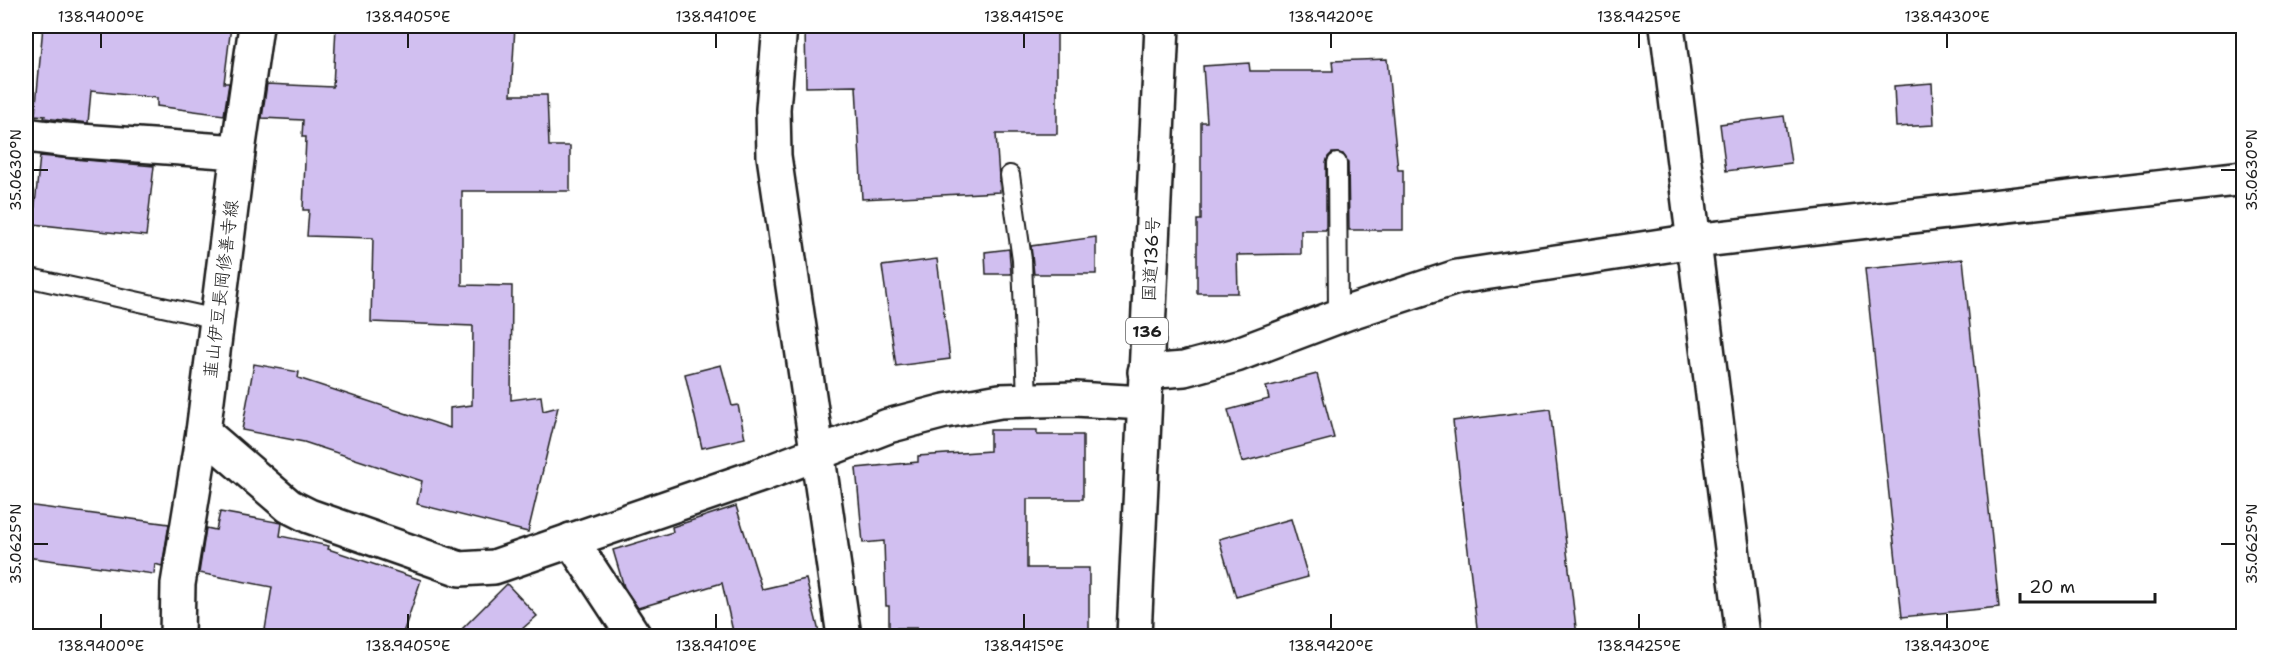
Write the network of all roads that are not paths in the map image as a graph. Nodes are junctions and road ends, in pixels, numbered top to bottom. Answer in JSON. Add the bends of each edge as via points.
{"nodes":[{"id":1,"x":256,"y":26,"type":"edge"},
{"id":2,"x":780,"y":26,"type":"edge"},
{"id":3,"x":1162,"y":26,"type":"edge"},
{"id":4,"x":1667,"y":26,"type":"edge"},
{"id":5,"x":26,"y":135,"type":"edge"},
{"id":6,"x":238,"y":152,"type":"junction"},
{"id":7,"x":1337,"y":163,"type":"dead end"},
{"id":8,"x":1010,"y":175,"type":"dead end"},
{"id":9,"x":2244,"y":178,"type":"edge"},
{"id":10,"x":1694,"y":242,"type":"junction"},
{"id":11,"x":26,"y":277,"type":"edge"},
{"id":12,"x":1338,"y":316,"type":"junction"},
{"id":13,"x":217,"y":319,"type":"junction"},
{"id":14,"x":1145,"y":387,"type":"junction"},
{"id":15,"x":1027,"y":400,"type":"junction"},
{"id":16,"x":203,"y":432,"type":"junction"},
{"id":17,"x":819,"y":453,"type":"junction"},
{"id":18,"x":571,"y":540,"type":"junction"},
{"id":19,"x":177,"y":636,"type":"edge"},
{"id":20,"x":634,"y":636,"type":"edge"},
{"id":21,"x":844,"y":636,"type":"edge"},
{"id":22,"x":1134,"y":636,"type":"edge"},
{"id":23,"x":1743,"y":636,"type":"edge"}],
"edges":[{"from":1,"to":6,"type":"main road","name":"韮山伊豆長岡修善寺線"},
{"from":2,"to":17,"type":"main road","via":[[772,109],[774,156]]},
{"from":3,"to":14,"type":"main road","name":"国道136号","number":"136"},
{"from":4,"to":10,"type":"main road"},
{"from":5,"to":6,"type":"main road"},
{"from":6,"to":13,"type":"main road","name":"韮山伊豆長岡修善寺線"},
{"from":7,"to":12,"type":"lane"},
{"from":8,"to":15,"type":"lane","via":[[1022,260]]},
{"from":9,"to":10,"type":"main road"},
{"from":10,"to":12,"type":"main road","via":[[1457,277]]},
{"from":10,"to":23,"type":"main road"},
{"from":11,"to":13,"type":"lane"},
{"from":12,"to":14,"type":"main road","via":[[1236,355],[1184,369]]},
{"from":13,"to":16,"type":"main road","name":"韮山伊豆長岡修善寺線"},
{"from":14,"to":15,"type":"main road","via":[[1075,399]]},
{"from":14,"to":22,"type":"main road","name":"国道136号","number":"136"},
{"from":15,"to":17,"type":"main road","via":[[933,414],[888,426]]},
{"from":16,"to":18,"type":"main road","via":[[289,506],[452,567],[494,567]]},
{"from":16,"to":19,"type":"main road","name":"韮山伊豆長岡修善寺線","via":[[178,584]]},
{"from":17,"to":18,"type":"main road"},
{"from":17,"to":21,"type":"main road"},
{"from":18,"to":20,"type":"main road"}]}
